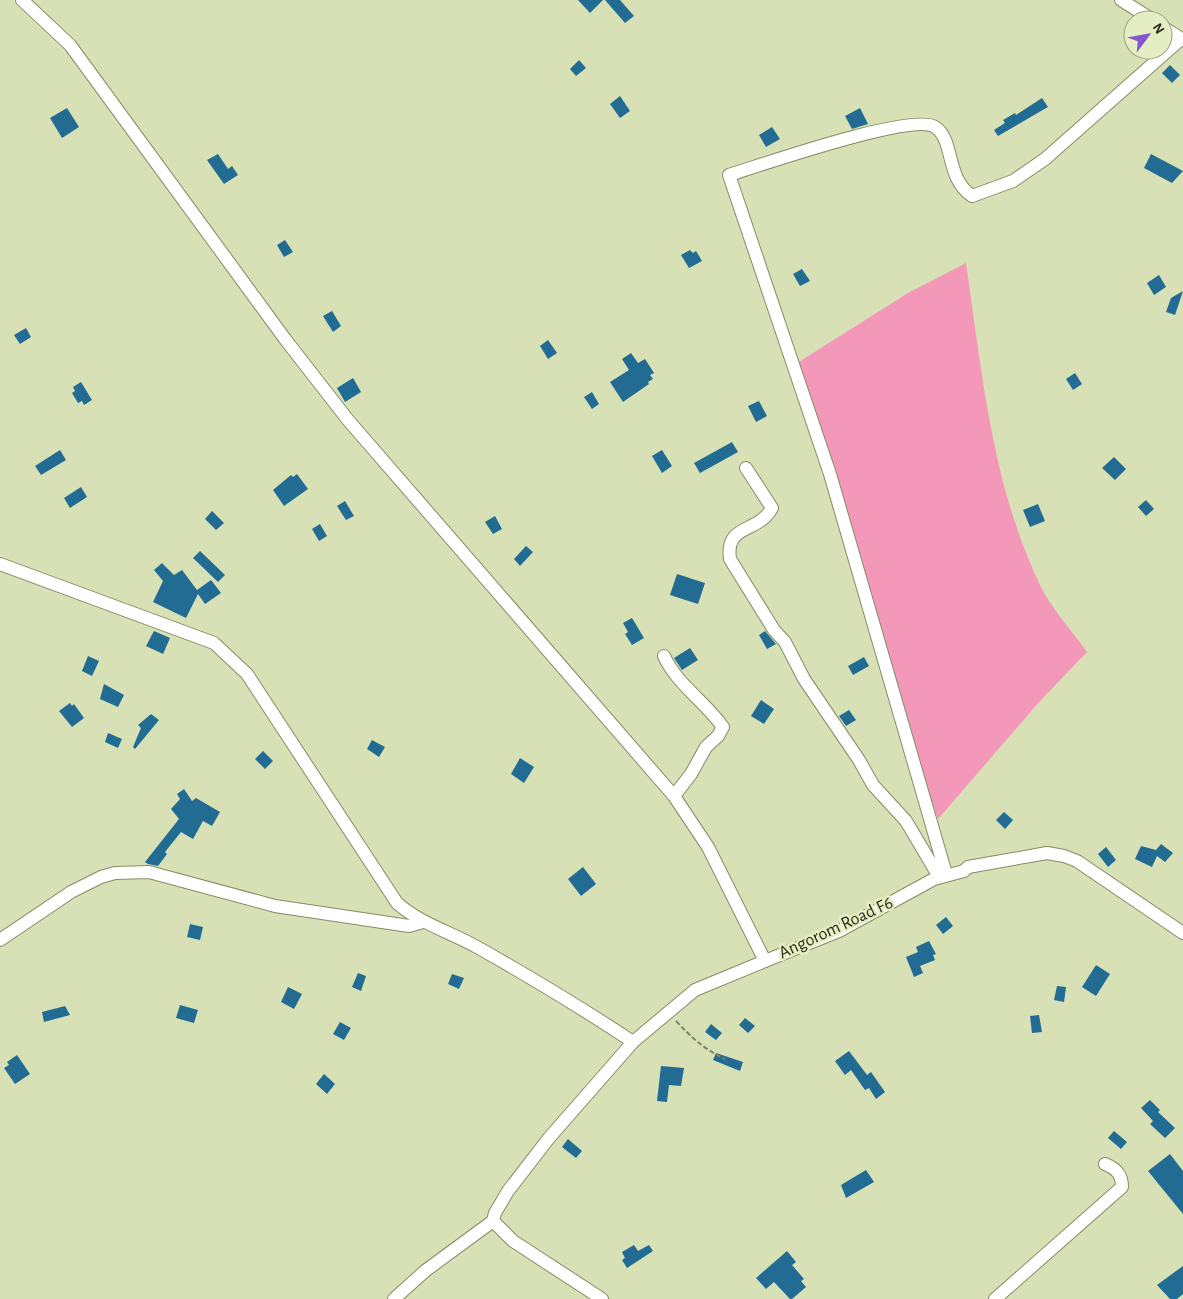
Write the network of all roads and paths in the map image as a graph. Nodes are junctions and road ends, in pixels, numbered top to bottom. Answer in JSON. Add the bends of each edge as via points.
{"nodes":[{"id":1,"x":22,"y":0,"type":"edge"},
{"id":2,"x":1121,"y":0,"type":"edge"},
{"id":3,"x":1137,"y":10,"type":"edge"},
{"id":4,"x":1182,"y":39,"type":"edge"},
{"id":5,"x":746,"y":468,"type":"dead end"},
{"id":6,"x":0,"y":564,"type":"edge"},
{"id":7,"x":664,"y":656,"type":"dead end"},
{"id":8,"x":674,"y":796,"type":"junction"},
{"id":9,"x":946,"y":874,"type":"junction"},
{"id":10,"x":423,"y":922,"type":"junction"},
{"id":11,"x":1183,"y":933,"type":"edge"},
{"id":12,"x":0,"y":940,"type":"edge"},
{"id":13,"x":765,"y":961,"type":"junction"},
{"id":14,"x":668,"y":1012,"type":"junction"},
{"id":15,"x":633,"y":1042,"type":"junction"},
{"id":16,"x":725,"y":1059,"type":"dead end"},
{"id":17,"x":1106,"y":1164,"type":"dead end"},
{"id":18,"x":493,"y":1221,"type":"junction"},
{"id":19,"x":394,"y":1299,"type":"edge"},
{"id":20,"x":602,"y":1299,"type":"edge"},
{"id":21,"x":995,"y":1299,"type":"edge"}],
"edges":[{"from":1,"to":8,"type":"street","name":"Angorom Road F6","via":[[70,45],[284,340],[348,420]]},
{"from":2,"to":3,"type":"street"},
{"from":4,"to":9,"type":"street","via":[[1045,159],[1013,181],[972,196],[964,190],[953,170],[942,134],[926,123],[894,126],[729,175],[830,474]]},
{"from":5,"to":9,"type":"street","via":[[772,508],[767,517],[733,536],[728,547],[730,559],[873,785],[906,821],[935,870]]},
{"from":6,"to":10,"type":"street","via":[[197,636],[214,643],[230,656],[272,709],[397,903]]},
{"from":7,"to":8,"type":"street","via":[[672,673],[713,712],[723,727]]},
{"from":8,"to":13,"type":"street","name":"Angorom Road F6","via":[[708,847]]},
{"from":9,"to":11,"type":"street","name":"Angorom Road F6","via":[[1025,856],[1047,853],[1064,856],[1119,888]]},
{"from":9,"to":13,"type":"street","name":"Angorom Road F6","via":[[839,931]]},
{"from":10,"to":12,"type":"street","via":[[409,926],[275,906],[149,872],[115,873],[70,892]]},
{"from":10,"to":15,"type":"street","via":[[472,944],[530,977]]},
{"from":13,"to":14,"type":"street","via":[[695,990]]},
{"from":14,"to":15,"type":"street"},
{"from":14,"to":16,"type":"path","via":[[692,1039]]},
{"from":15,"to":18,"type":"street","via":[[508,1191]]},
{"from":17,"to":21,"type":"street","via":[[1122,1178],[1122,1187]]},
{"from":18,"to":19,"type":"street","via":[[425,1271]]},
{"from":18,"to":20,"type":"street","via":[[513,1241]]}]}
